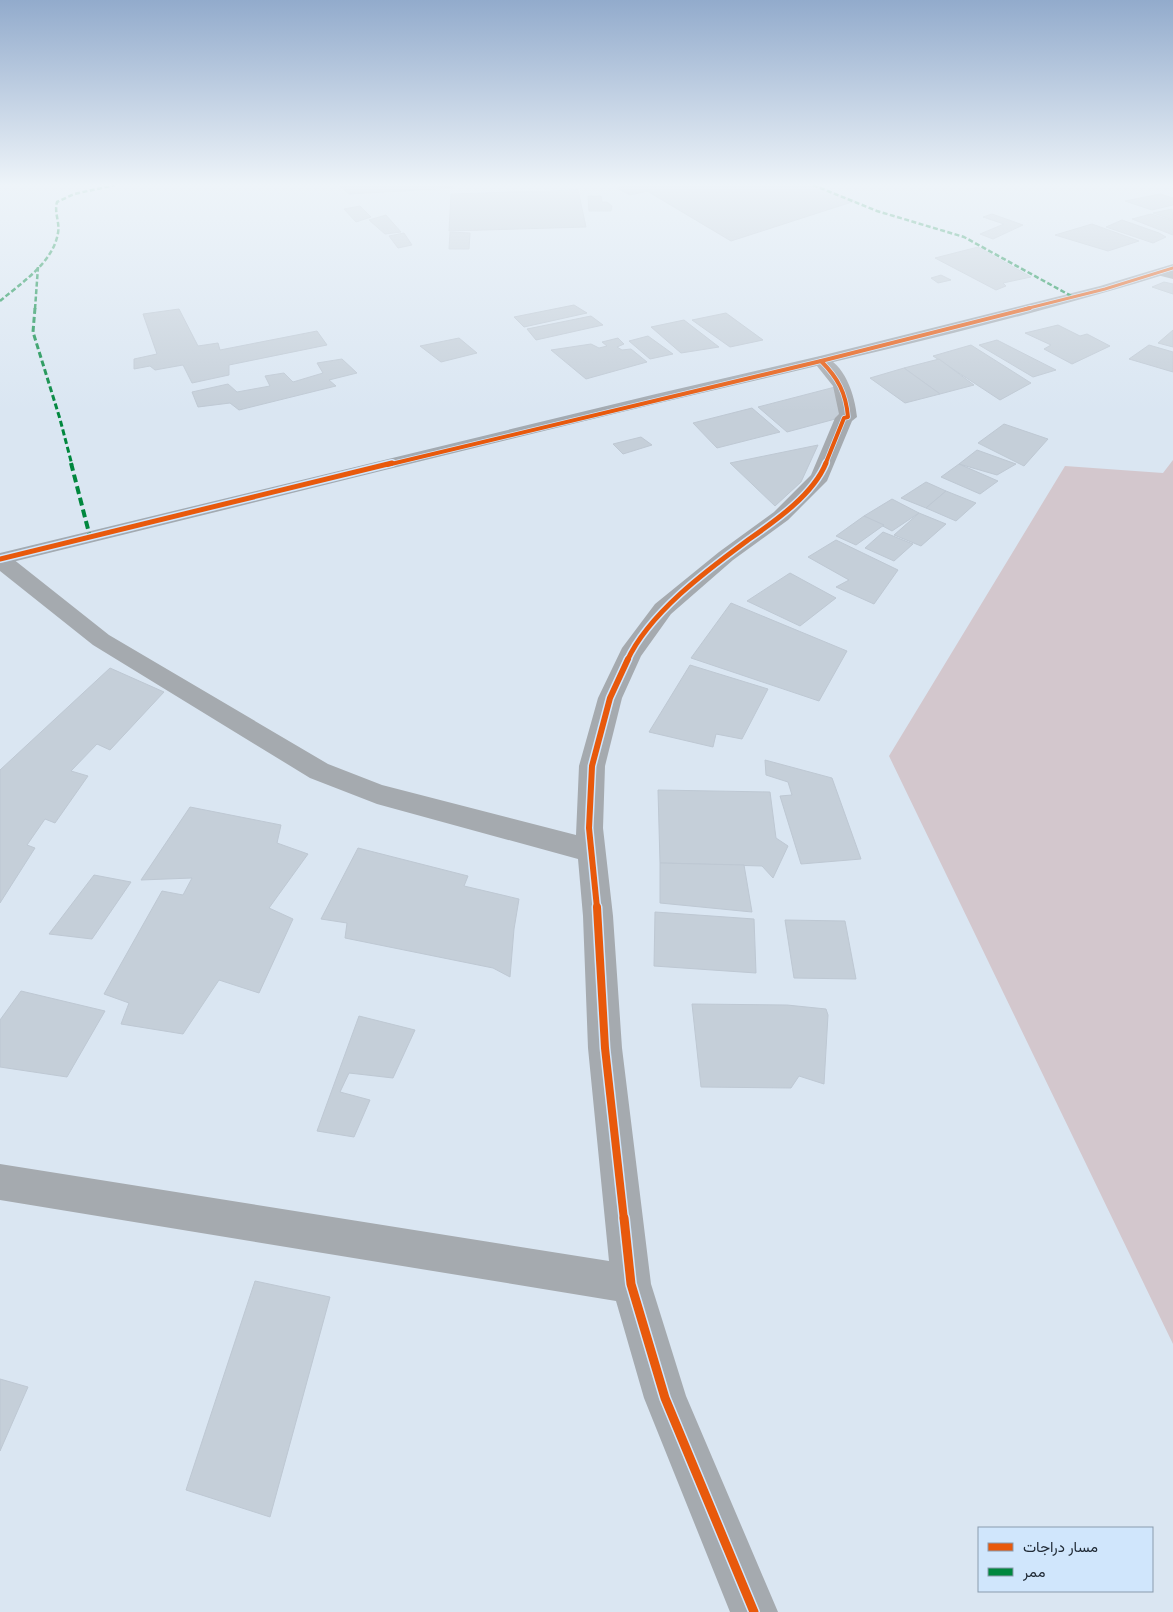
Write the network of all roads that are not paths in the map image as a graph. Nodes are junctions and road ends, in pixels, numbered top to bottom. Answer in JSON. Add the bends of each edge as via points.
{"nodes":[{"id":1,"x":1169,"y":272,"type":"edge"},
{"id":2,"x":821,"y":361,"type":"junction"},
{"id":3,"x":0,"y":560,"type":"edge"},
{"id":4,"x":592,"y":851,"type":"junction"},
{"id":5,"x":0,"y":1182,"type":"edge"},
{"id":6,"x":631,"y":1284,"type":"junction"},
{"id":7,"x":754,"y":1612,"type":"edge"}],
"edges":[{"from":1,"to":2,"type":"street"},
{"from":2,"to":3,"type":"street"},
{"from":2,"to":4,"type":"street","via":[[838,377],[846,394],[848,417],[844,418],[820,477],[781,516],[726,556],[663,609],[630,654],[610,698],[592,766],[589,828]]},
{"from":3,"to":4,"type":"street","via":[[102,640],[319,770],[377,794]]},
{"from":4,"to":6,"type":"street","via":[[605,1048]]},
{"from":5,"to":6,"type":"street"},
{"from":6,"to":7,"type":"street","via":[[665,1398]]}]}
